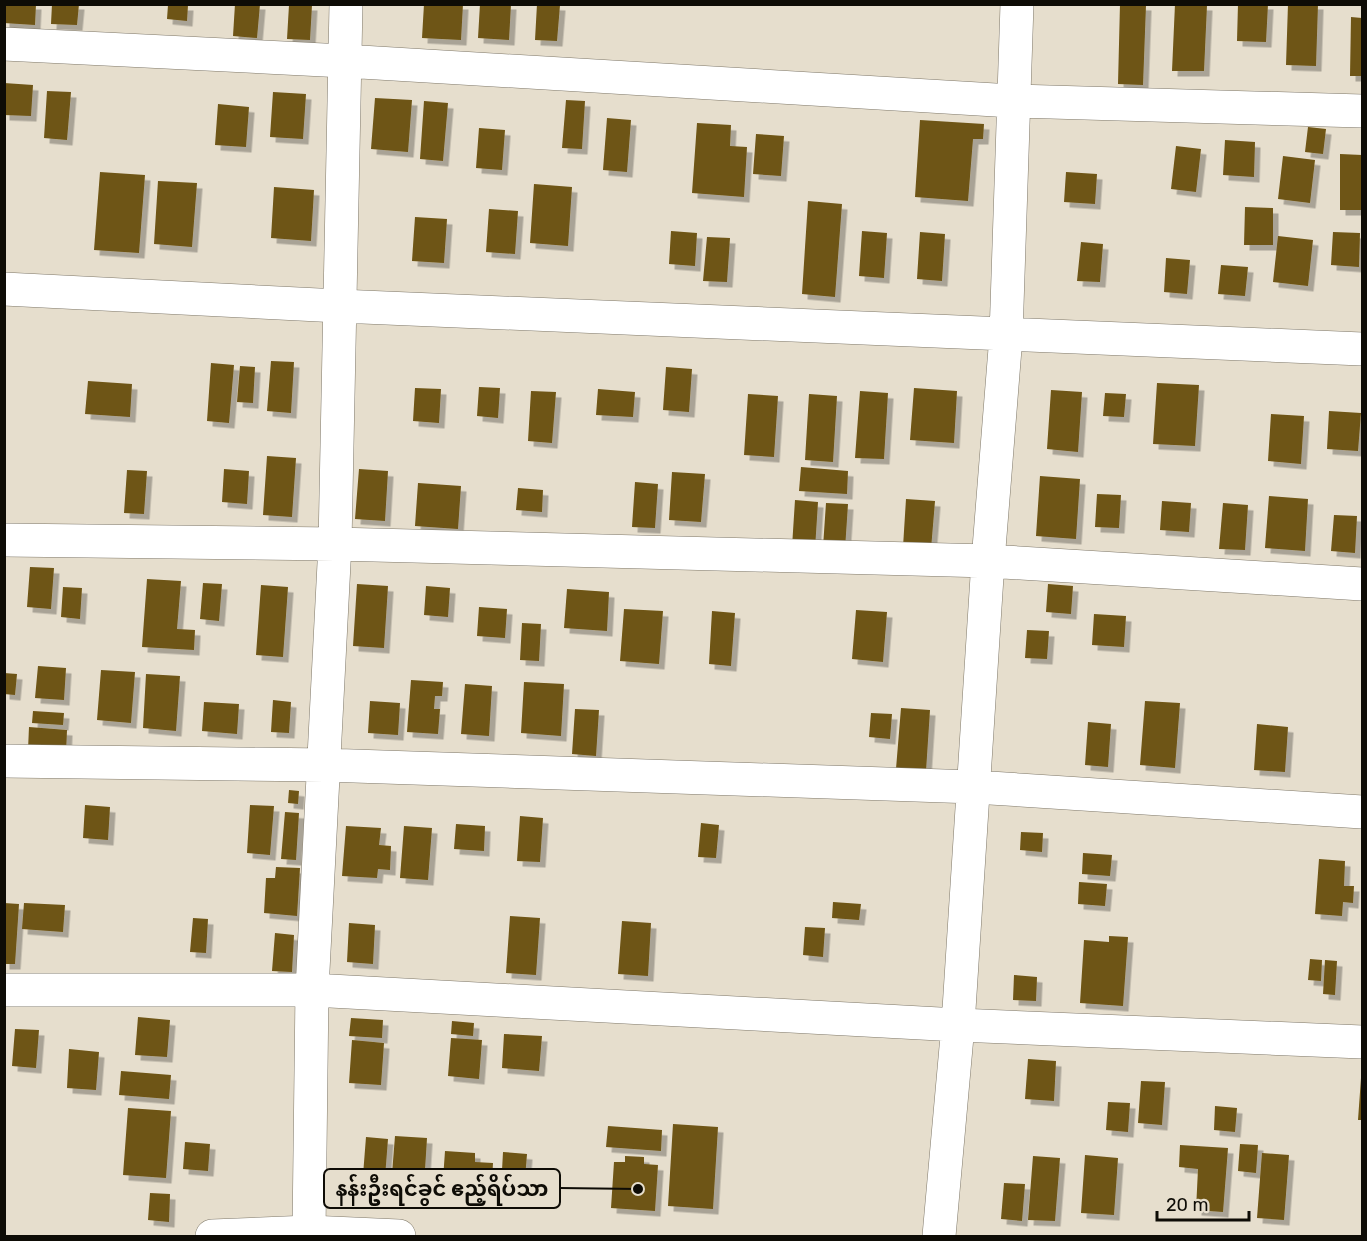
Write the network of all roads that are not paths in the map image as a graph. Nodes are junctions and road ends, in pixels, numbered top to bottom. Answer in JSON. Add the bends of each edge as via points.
{"nodes":[{"id":1,"x":346,"y":4,"type":"edge"},
{"id":2,"x":1017,"y":4,"type":"edge"},
{"id":3,"x":4,"y":44,"type":"edge"},
{"id":4,"x":344,"y":61,"type":"junction"},
{"id":5,"x":1012,"y":101,"type":"junction"},
{"id":6,"x":1362,"y":111,"type":"edge"},
{"id":7,"x":4,"y":289,"type":"edge"},
{"id":8,"x":339,"y":306,"type":"junction"},
{"id":9,"x":1006,"y":336,"type":"junction"},
{"id":10,"x":1362,"y":349,"type":"edge"},
{"id":11,"x":4,"y":540,"type":"edge"},
{"id":12,"x":335,"y":544,"type":"junction"},
{"id":13,"x":988,"y":561,"type":"junction"},
{"id":14,"x":1362,"y":584,"type":"edge"},
{"id":15,"x":4,"y":761,"type":"edge"},
{"id":16,"x":324,"y":765,"type":"junction"},
{"id":17,"x":974,"y":787,"type":"junction"},
{"id":18,"x":1362,"y":812,"type":"edge"},
{"id":19,"x":4,"y":990,"type":"edge"},
{"id":20,"x":312,"y":990,"type":"junction"},
{"id":21,"x":958,"y":1025,"type":"junction"},
{"id":22,"x":1362,"y":1042,"type":"edge"},
{"id":23,"x":309,"y":1233,"type":"junction"},
{"id":24,"x":213,"y":1236,"type":"edge"},
{"id":25,"x":399,"y":1236,"type":"edge"},
{"id":26,"x":939,"y":1236,"type":"edge"}],
"edges":[{"from":1,"to":4,"type":"street"},
{"from":2,"to":5,"type":"street"},
{"from":3,"to":4,"type":"street"},
{"from":4,"to":5,"type":"street"},
{"from":4,"to":8,"type":"street"},
{"from":5,"to":6,"type":"street"},
{"from":5,"to":9,"type":"street"},
{"from":7,"to":8,"type":"street"},
{"from":8,"to":9,"type":"street"},
{"from":8,"to":12,"type":"street"},
{"from":9,"to":10,"type":"street"},
{"from":9,"to":13,"type":"street"},
{"from":11,"to":12,"type":"street"},
{"from":12,"to":13,"type":"street"},
{"from":12,"to":16,"type":"street"},
{"from":13,"to":14,"type":"street"},
{"from":13,"to":17,"type":"street"},
{"from":15,"to":16,"type":"street"},
{"from":16,"to":17,"type":"street"},
{"from":16,"to":20,"type":"street"},
{"from":17,"to":18,"type":"street"},
{"from":17,"to":21,"type":"street"},
{"from":19,"to":20,"type":"street"},
{"from":20,"to":21,"type":"street"},
{"from":20,"to":23,"type":"street"},
{"from":21,"to":22,"type":"street"},
{"from":21,"to":26,"type":"street"},
{"from":23,"to":24,"type":"street"},
{"from":23,"to":25,"type":"street"}]}
